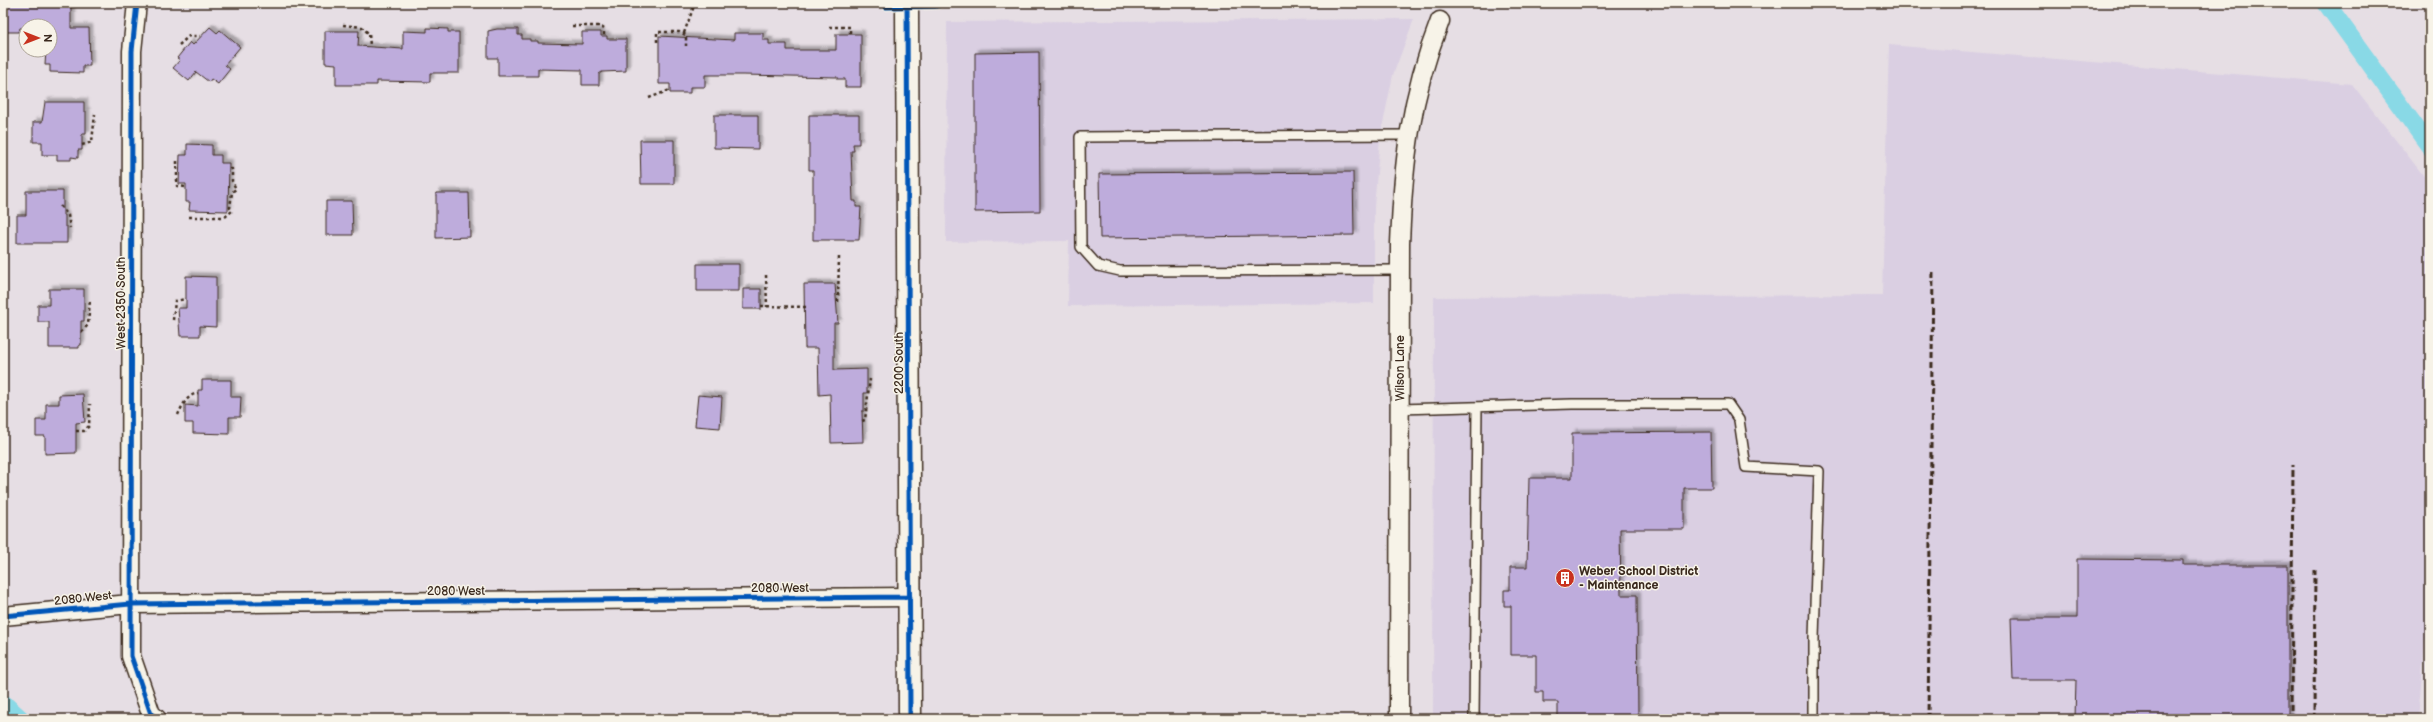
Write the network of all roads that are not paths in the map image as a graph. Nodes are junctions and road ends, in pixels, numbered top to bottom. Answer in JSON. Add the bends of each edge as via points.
{"nodes":[{"id":1,"x":137,"y":3,"type":"edge"},
{"id":2,"x":907,"y":5,"type":"edge"},
{"id":3,"x":1440,"y":21,"type":"dead end"},
{"id":4,"x":1408,"y":135,"type":"junction"},
{"id":5,"x":1400,"y":270,"type":"junction"},
{"id":6,"x":1477,"y":407,"type":"junction"},
{"id":7,"x":1400,"y":409,"type":"junction"},
{"id":8,"x":910,"y":597,"type":"junction"},
{"id":9,"x":130,"y":604,"type":"junction"},
{"id":10,"x":3,"y":616,"type":"edge"},
{"id":11,"x":157,"y":719,"type":"edge"},
{"id":12,"x":910,"y":719,"type":"edge"},
{"id":13,"x":1399,"y":719,"type":"edge"},
{"id":14,"x":1474,"y":719,"type":"edge"},
{"id":15,"x":1814,"y":719,"type":"edge"}],
"edges":[{"from":1,"to":9,"type":"street","name":"West 2350 South","via":[[132,51]]},
{"from":2,"to":8,"type":"street","name":"2200 South"},
{"from":3,"to":4,"type":"street","name":"Wilson Lane","via":[[1429,48]]},
{"from":4,"to":5,"type":"street","name":"Wilson Lane","via":[[1402,174]]},
{"from":4,"to":5,"type":"lane","via":[[1080,137],[1081,247],[1098,266],[1120,271]]},
{"from":5,"to":7,"type":"street","name":"Wilson Lane"},
{"from":6,"to":7,"type":"lane"},
{"from":6,"to":14,"type":"lane"},
{"from":6,"to":15,"type":"lane","via":[[1728,404],[1740,420],[1746,467],[1820,471]]},
{"from":7,"to":13,"type":"street","name":"Wilson Lane"},
{"from":8,"to":9,"type":"street","name":"2080 West"},
{"from":8,"to":12,"type":"street","name":"2200 South"},
{"from":9,"to":10,"type":"street","name":"2080 West"},
{"from":9,"to":11,"type":"street","name":"West 2350 South","via":[[131,656],[151,714]]}]}
